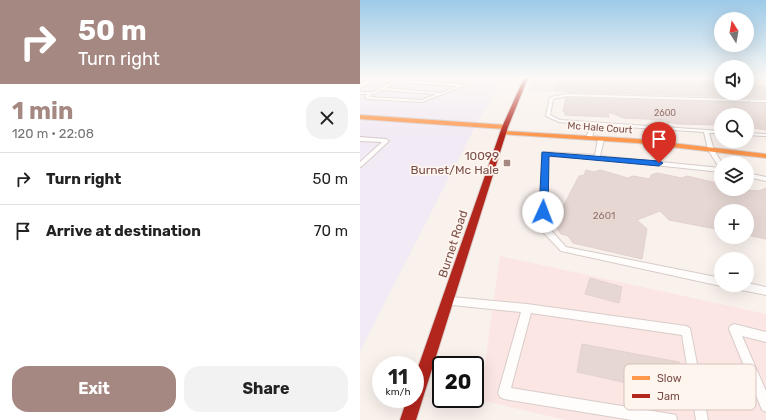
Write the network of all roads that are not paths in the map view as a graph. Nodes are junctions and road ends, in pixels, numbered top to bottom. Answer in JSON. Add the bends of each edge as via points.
{"nodes":[{"id":1,"x":368,"y":98,"type":"edge"},
{"id":2,"x":431,"y":98,"type":"edge"},
{"id":3,"x":518,"y":98,"type":"edge"},
{"id":4,"x":553,"y":98,"type":"edge"},
{"id":5,"x":653,"y":98,"type":"edge"},
{"id":6,"x":766,"y":101,"type":"edge"},
{"id":7,"x":360,"y":117,"type":"edge"},
{"id":8,"x":593,"y":124,"type":"junction"},
{"id":9,"x":504,"y":130,"type":"junction"},
{"id":10,"x":706,"y":131,"type":"junction"},
{"id":11,"x":714,"y":132,"type":"edge"},
{"id":12,"x":754,"y":134,"type":"edge"},
{"id":13,"x":766,"y":135,"type":"edge"},
{"id":14,"x":588,"y":138,"type":"junction"},
{"id":15,"x":601,"y":138,"type":"junction"},
{"id":16,"x":360,"y":139,"type":"edge"},
{"id":17,"x":711,"y":150,"type":"junction"},
{"id":18,"x":715,"y":156,"type":"edge"},
{"id":19,"x":766,"y":156,"type":"edge"},
{"id":20,"x":360,"y":157,"type":"edge"},
{"id":21,"x":597,"y":157,"type":"junction"},
{"id":22,"x":368,"y":158,"type":"junction"},
{"id":23,"x":360,"y":165,"type":"edge"},
{"id":24,"x":714,"y":169,"type":"edge"},
{"id":25,"x":754,"y":176,"type":"edge"},
{"id":26,"x":766,"y":179,"type":"edge"},
{"id":27,"x":714,"y":281,"type":"edge"},
{"id":28,"x":754,"y":289,"type":"edge"},
{"id":29,"x":766,"y":291,"type":"edge"},
{"id":30,"x":447,"y":301,"type":"junction"},
{"id":31,"x":527,"y":308,"type":"junction"},
{"id":32,"x":766,"y":337,"type":"edge"},
{"id":33,"x":692,"y":364,"type":"edge"},
{"id":34,"x":749,"y":364,"type":"edge"},
{"id":35,"x":756,"y":382,"type":"edge"},
{"id":36,"x":766,"y":406,"type":"edge"},
{"id":37,"x":700,"y":410,"type":"edge"},
{"id":38,"x":408,"y":420,"type":"edge"},
{"id":39,"x":671,"y":420,"type":"edge"},
{"id":40,"x":702,"y":420,"type":"edge"}],
"edges":[{"from":1,"to":2,"type":"lane","via":[[422,102]]},
{"from":3,"to":9,"type":"main road","name":"Burnet Road"},
{"from":4,"to":8,"type":"lane","via":[[548,116],[551,119]]},
{"from":5,"to":6,"type":"lane"},
{"from":7,"to":9,"type":"main road","name":"Mc Hale Court"},
{"from":8,"to":10,"type":"lane"},
{"from":8,"to":14,"type":"lane"},
{"from":9,"to":14,"type":"main road","name":"Mc Hale Court"},
{"from":9,"to":30,"type":"main road","name":"Burnet Road"},
{"from":10,"to":11,"type":"lane"},
{"from":10,"to":17,"type":"lane"},
{"from":12,"to":13,"type":"lane"},
{"from":14,"to":15,"type":"main road","name":"Mc Hale Court"},
{"from":15,"to":17,"type":"main road","name":"Mc Hale Court"},
{"from":15,"to":21,"type":"lane"},
{"from":16,"to":22,"type":"lane","via":[[386,141]]},
{"from":17,"to":18,"type":"lane"},
{"from":17,"to":19,"type":"main road","name":"Mc Hale Court"},
{"from":20,"to":22,"type":"lane"},
{"from":21,"to":24,"type":"lane"},
{"from":21,"to":27,"type":"lane","via":[[545,154],[543,227],[564,249]]},
{"from":22,"to":23,"type":"lane"},
{"from":25,"to":26,"type":"lane"},
{"from":28,"to":29,"type":"lane"},
{"from":30,"to":31,"type":"lane"},
{"from":30,"to":38,"type":"main road","name":"Burnet Road"},
{"from":31,"to":33,"type":"lane","via":[[686,331]]},
{"from":31,"to":39,"type":"lane","via":[[504,393]]},
{"from":32,"to":34,"type":"lane","via":[[734,329]]},
{"from":35,"to":36,"type":"lane"},
{"from":37,"to":40,"type":"lane"}]}
